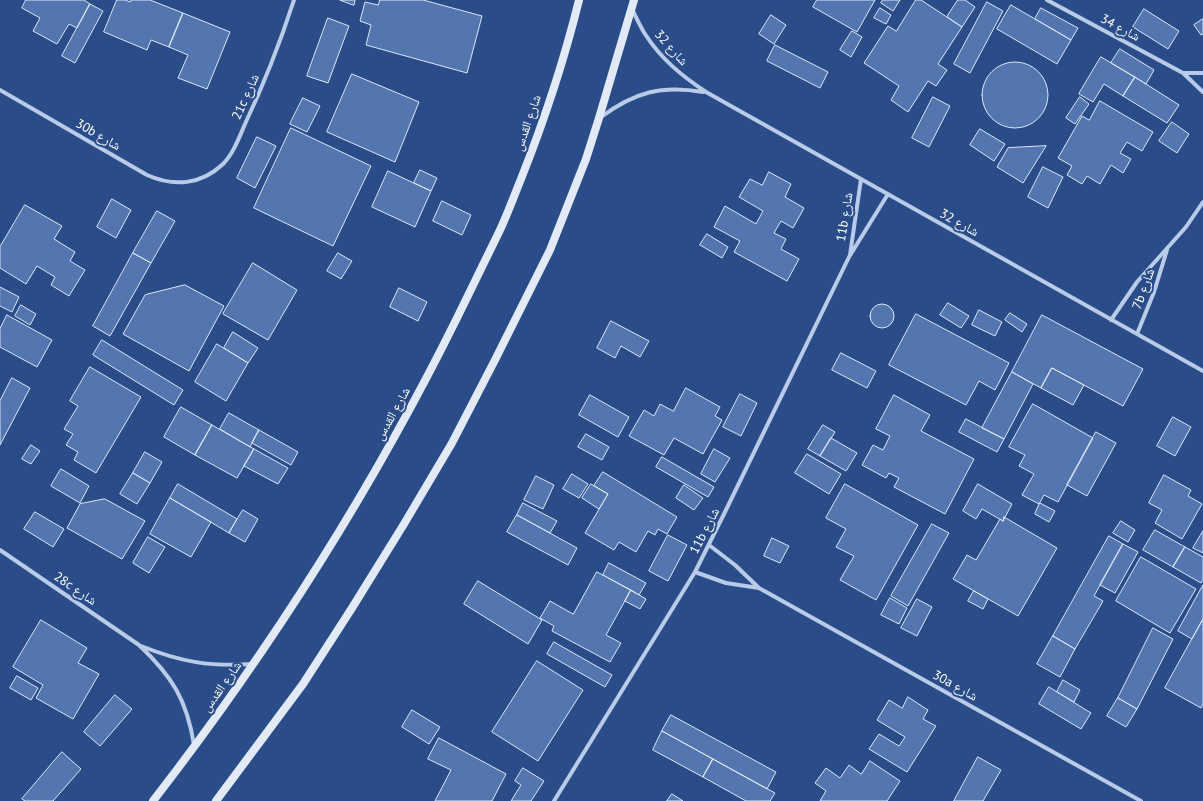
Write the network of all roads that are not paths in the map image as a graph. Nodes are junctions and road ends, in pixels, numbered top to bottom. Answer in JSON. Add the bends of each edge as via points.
{"nodes":[{"id":1,"x":294,"y":0,"type":"edge"},
{"id":2,"x":579,"y":0,"type":"edge"},
{"id":3,"x":634,"y":0,"type":"edge"},
{"id":4,"x":1047,"y":0,"type":"edge"},
{"id":5,"x":632,"y":9,"type":"junction"},
{"id":6,"x":1183,"y":73,"type":"junction"},
{"id":7,"x":1203,"y":73,"type":"edge"},
{"id":8,"x":0,"y":90,"type":"edge"},
{"id":9,"x":706,"y":92,"type":"junction"},
{"id":10,"x":1203,"y":92,"type":"edge"},
{"id":11,"x":599,"y":118,"type":"junction"},
{"id":12,"x":861,"y":179,"type":"junction"},
{"id":13,"x":191,"y":182,"type":"joint"},
{"id":14,"x":888,"y":194,"type":"junction"},
{"id":15,"x":1203,"y":202,"type":"edge"},
{"id":16,"x":1167,"y":249,"type":"junction"},
{"id":17,"x":849,"y":257,"type":"junction"},
{"id":18,"x":1111,"y":320,"type":"junction"},
{"id":19,"x":1136,"y":334,"type":"junction"},
{"id":20,"x":1203,"y":371,"type":"edge"},
{"id":21,"x":709,"y":545,"type":"junction"},
{"id":22,"x":0,"y":550,"type":"edge"},
{"id":23,"x":695,"y":572,"type":"junction"},
{"id":24,"x":759,"y":588,"type":"junction"},
{"id":25,"x":138,"y":645,"type":"junction"},
{"id":26,"x":253,"y":664,"type":"junction"},
{"id":27,"x":194,"y":748,"type":"junction"},
{"id":28,"x":153,"y":801,"type":"edge"},
{"id":29,"x":216,"y":801,"type":"edge"},
{"id":30,"x":554,"y":801,"type":"edge"},
{"id":31,"x":1141,"y":801,"type":"edge"}],
"edges":[{"from":1,"to":13,"type":"street","name":"21c شارع","via":[[261,90],[234,149],[224,164],[209,175]]},
{"from":2,"to":26,"type":"main road","name":"شارع القدس","via":[[538,135],[501,228],[440,351],[362,494]]},
{"from":3,"to":5,"type":"main road"},
{"from":4,"to":6,"type":"street","name":"شارع 34"},
{"from":5,"to":9,"type":"street","name":"شارع 32","via":[[645,34],[662,56],[682,76]]},
{"from":5,"to":11,"type":"main road"},
{"from":6,"to":7,"type":"street","name":"شارع 34"},
{"from":6,"to":10,"type":"street","name":"شارع 34"},
{"from":8,"to":13,"type":"street","name":"30b شارع","via":[[147,175],[167,181]]},
{"from":9,"to":11,"type":"street","name":"شارع 32","via":[[683,88],[638,95]]},
{"from":9,"to":12,"type":"street","name":"شارع 32"},
{"from":11,"to":29,"type":"main road","via":[[586,159],[550,250],[452,443],[303,684]]},
{"from":12,"to":14,"type":"street","name":"شارع 32"},
{"from":12,"to":17,"type":"street","name":"11b شارع"},
{"from":14,"to":17,"type":"street","name":"11b شارع"},
{"from":14,"to":18,"type":"street","name":"شارع 32"},
{"from":15,"to":16,"type":"street","name":"7b شارع"},
{"from":16,"to":18,"type":"street","name":"7b شارع","via":[[1137,282]]},
{"from":16,"to":19,"type":"street","name":"7b شارع","via":[[1154,292]]},
{"from":17,"to":21,"type":"street","name":"11b شارع"},
{"from":18,"to":19,"type":"street","name":"شارع 32"},
{"from":19,"to":20,"type":"street","name":"شارع 32"},
{"from":21,"to":23,"type":"street","name":"11b شارع"},
{"from":21,"to":24,"type":"street","name":"30a شارع"},
{"from":22,"to":25,"type":"street","name":"28c شارع"},
{"from":23,"to":24,"type":"street","name":"30a شارع","via":[[726,583]]},
{"from":23,"to":30,"type":"street","name":"11b شارع"},
{"from":24,"to":31,"type":"street","name":"30a شارع"},
{"from":25,"to":26,"type":"street","name":"28c شارع","via":[[160,654],[199,663]]},
{"from":25,"to":27,"type":"street","name":"28c شارع","via":[[156,661],[183,701]]},
{"from":26,"to":27,"type":"main road","name":"شارع القدس"},
{"from":27,"to":28,"type":"main road","name":"شارع القدس"}]}
